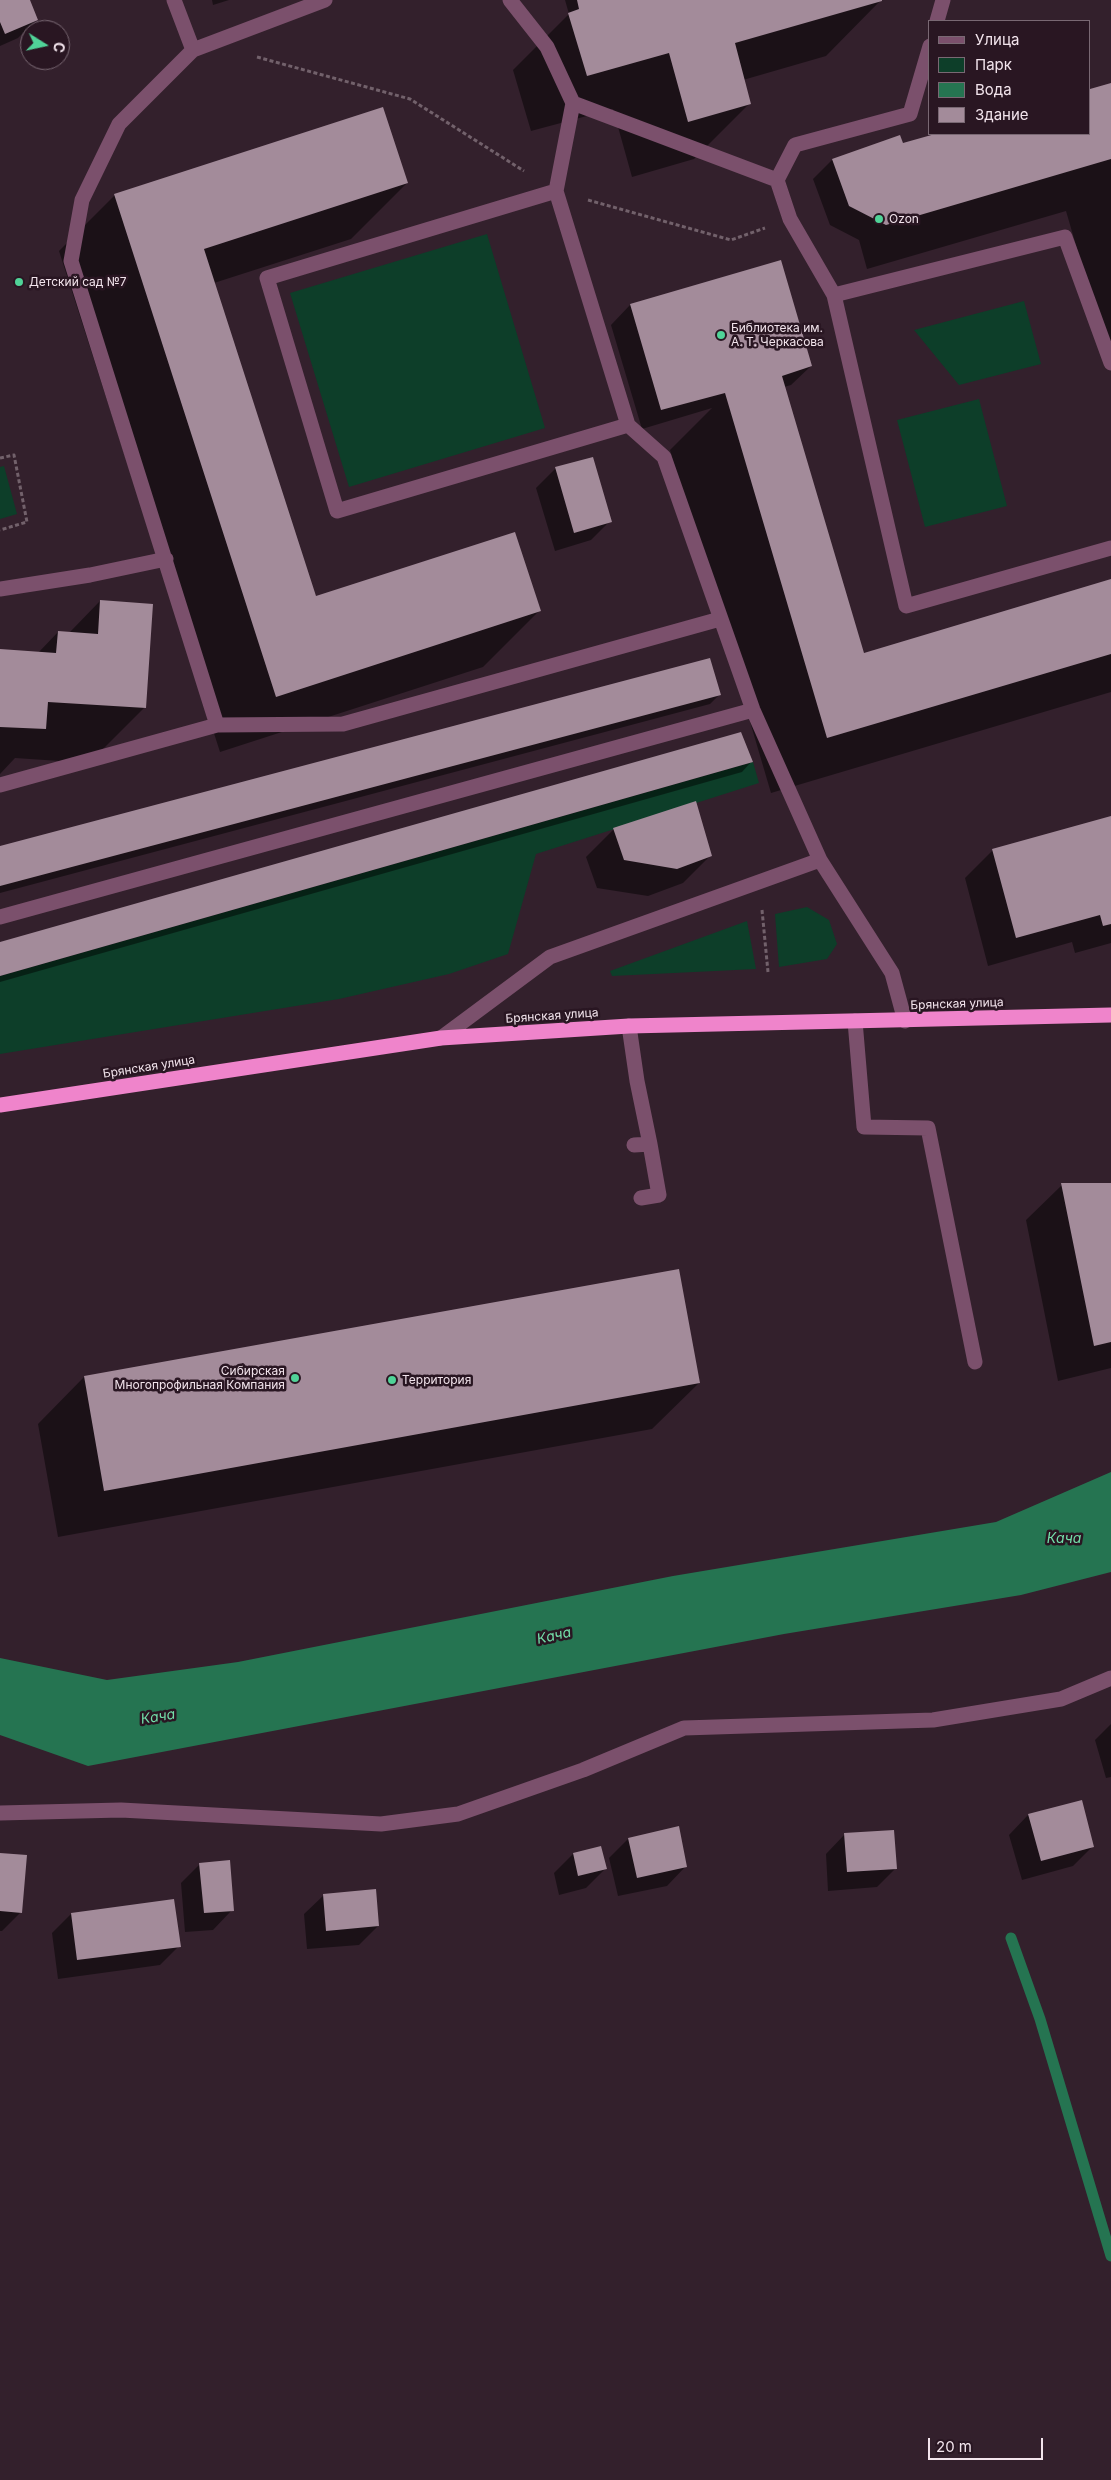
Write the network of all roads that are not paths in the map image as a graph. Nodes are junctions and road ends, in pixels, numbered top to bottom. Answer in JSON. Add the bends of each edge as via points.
{"nodes":[{"id":1,"x":174,"y":0,"type":"edge"},
{"id":2,"x":325,"y":0,"type":"edge"},
{"id":3,"x":510,"y":0,"type":"edge"},
{"id":4,"x":943,"y":0,"type":"edge"},
{"id":5,"x":937,"y":20,"type":"edge"},
{"id":6,"x":193,"y":50,"type":"junction"},
{"id":7,"x":928,"y":53,"type":"edge"},
{"id":8,"x":573,"y":102,"type":"junction"},
{"id":9,"x":778,"y":180,"type":"junction"},
{"id":10,"x":556,"y":191,"type":"junction"},
{"id":11,"x":834,"y":295,"type":"junction"},
{"id":12,"x":1111,"y":363,"type":"edge"},
{"id":13,"x":628,"y":425,"type":"junction"},
{"id":14,"x":1111,"y":548,"type":"edge"},
{"id":15,"x":166,"y":559,"type":"junction"},
{"id":16,"x":0,"y":589,"type":"edge"},
{"id":17,"x":720,"y":620,"type":"junction"},
{"id":18,"x":753,"y":710,"type":"junction"},
{"id":19,"x":217,"y":725,"type":"junction"},
{"id":20,"x":0,"y":785,"type":"edge"},
{"id":21,"x":820,"y":860,"type":"junction"},
{"id":22,"x":0,"y":917,"type":"edge"},
{"id":23,"x":1111,"y":1015,"type":"edge"},
{"id":24,"x":904,"y":1021,"type":"junction"},
{"id":25,"x":855,"y":1022,"type":"junction"},
{"id":26,"x":629,"y":1026,"type":"junction"},
{"id":27,"x":441,"y":1038,"type":"junction"},
{"id":28,"x":0,"y":1105,"type":"edge"},
{"id":29,"x":650,"y":1144,"type":"junction"},
{"id":30,"x":634,"y":1145,"type":"dead end"},
{"id":31,"x":641,"y":1198,"type":"dead end"},
{"id":32,"x":975,"y":1362,"type":"dead end"},
{"id":33,"x":1111,"y":1678,"type":"edge"},
{"id":34,"x":0,"y":1813,"type":"edge"}],
"edges":[{"from":1,"to":6,"type":"lane"},
{"from":2,"to":6,"type":"lane"},
{"from":3,"to":8,"type":"lane","via":[[547,47]]},
{"from":4,"to":5,"type":"lane"},
{"from":6,"to":15,"type":"lane","via":[[119,124],[82,200],[71,261]]},
{"from":7,"to":9,"type":"lane","via":[[910,114],[795,145]]},
{"from":8,"to":9,"type":"lane"},
{"from":8,"to":10,"type":"lane"},
{"from":9,"to":11,"type":"lane","via":[[790,219]]},
{"from":10,"to":13,"type":"lane"},
{"from":10,"to":13,"type":"lane","via":[[267,278],[337,511]]},
{"from":11,"to":12,"type":"lane","via":[[1065,236]]},
{"from":11,"to":14,"type":"lane","via":[[906,606]]},
{"from":13,"to":17,"type":"lane","via":[[664,457]]},
{"from":15,"to":16,"type":"lane"},
{"from":15,"to":19,"type":"lane"},
{"from":17,"to":18,"type":"lane"},
{"from":17,"to":19,"type":"lane","via":[[343,724]]},
{"from":18,"to":21,"type":"lane"},
{"from":18,"to":22,"type":"lane"},
{"from":19,"to":20,"type":"lane"},
{"from":21,"to":24,"type":"lane","via":[[892,973]]},
{"from":21,"to":27,"type":"lane","via":[[550,957]]},
{"from":23,"to":24,"type":"highway","name":"Брянская улица"},
{"from":24,"to":25,"type":"highway","name":"Брянская улица"},
{"from":25,"to":26,"type":"highway","name":"Брянская улица"},
{"from":25,"to":32,"type":"lane","via":[[864,1127],[928,1128]]},
{"from":26,"to":27,"type":"highway","name":"Брянская улица"},
{"from":26,"to":29,"type":"lane"},
{"from":27,"to":28,"type":"highway","name":"Брянская улица"},
{"from":29,"to":30,"type":"lane"},
{"from":29,"to":31,"type":"lane","via":[[659,1195]]},
{"from":33,"to":34,"type":"lane","via":[[1061,1699],[933,1720],[684,1728],[583,1770],[458,1814],[381,1824],[120,1810]]}]}
